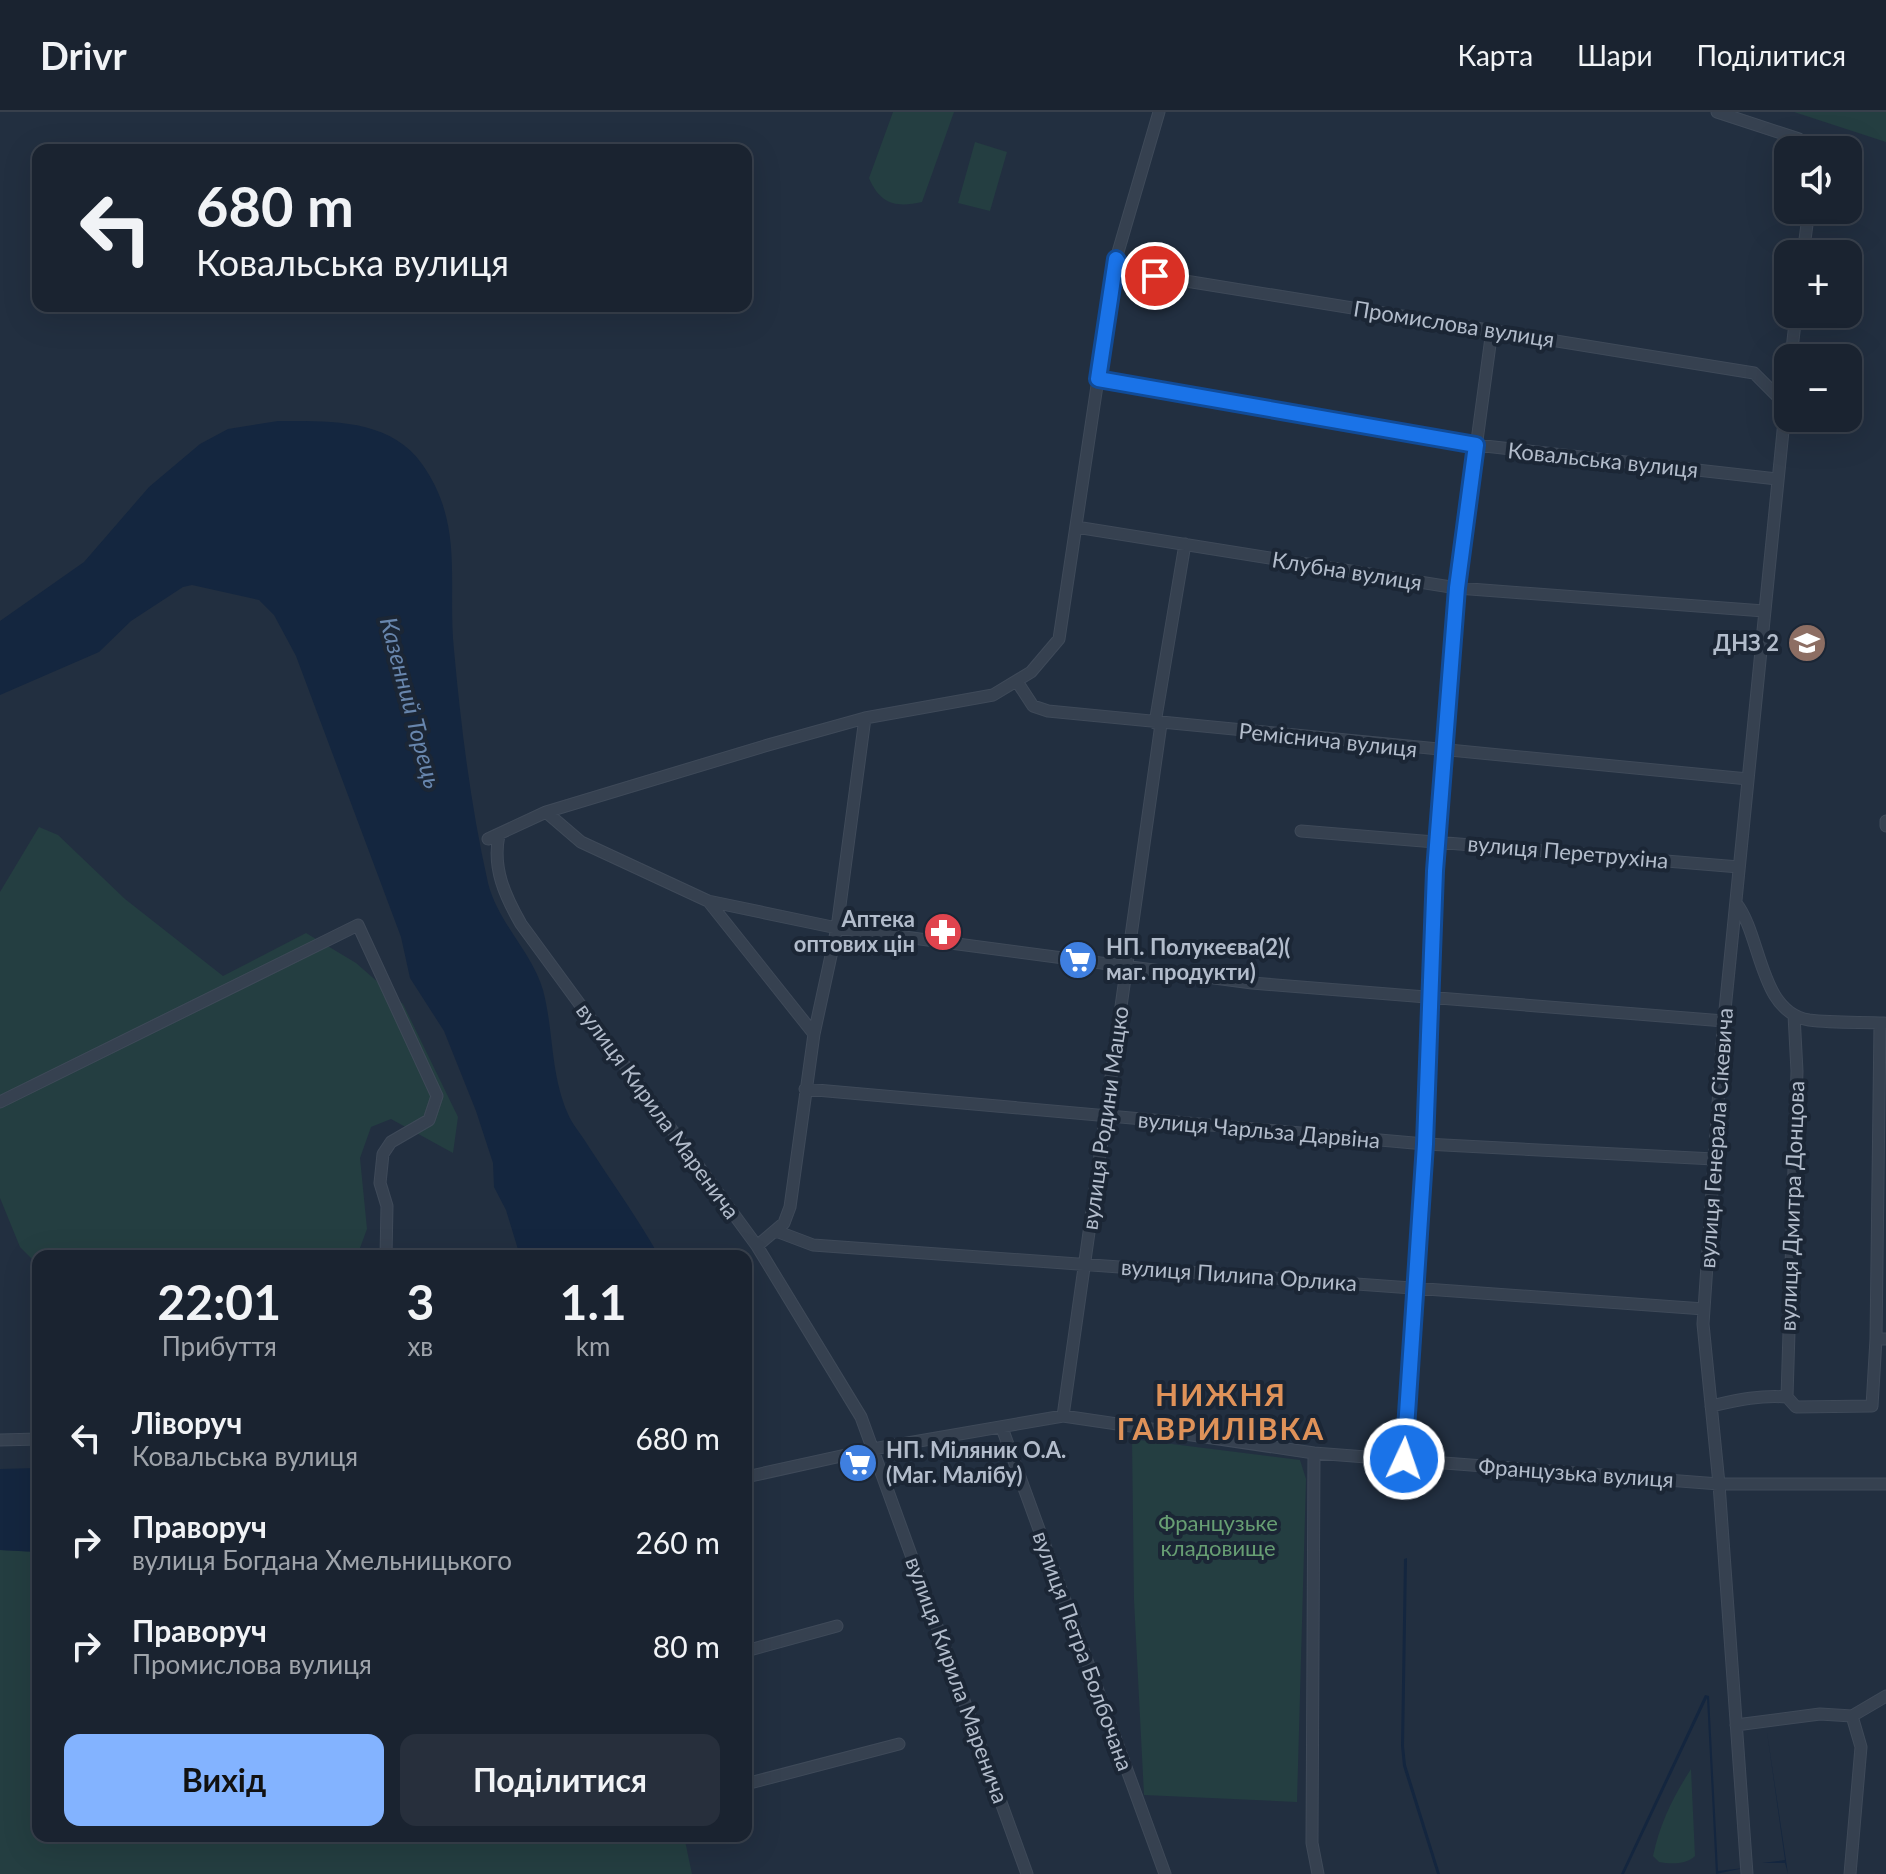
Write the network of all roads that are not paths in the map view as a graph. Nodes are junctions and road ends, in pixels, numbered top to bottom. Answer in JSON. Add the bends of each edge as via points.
{"nodes":[{"id":1,"x":1159,"y":112,"type":"edge"},
{"id":2,"x":1717,"y":112,"type":"edge"},
{"id":3,"x":1790,"y":136,"type":"edge"},
{"id":4,"x":1116,"y":259,"type":"junction"},
{"id":5,"x":1492,"y":330,"type":"junction"},
{"id":6,"x":1098,"y":379,"type":"junction"},
{"id":7,"x":1774,"y":393,"type":"edge"},
{"id":8,"x":1782,"y":432,"type":"edge"},
{"id":9,"x":1476,"y":445,"type":"junction"},
{"id":10,"x":1777,"y":479,"type":"junction"},
{"id":11,"x":1076,"y":527,"type":"junction"},
{"id":12,"x":1185,"y":544,"type":"junction"},
{"id":13,"x":1457,"y":588,"type":"junction"},
{"id":14,"x":1764,"y":611,"type":"junction"},
{"id":15,"x":1018,"y":683,"type":"junction"},
{"id":16,"x":865,"y":718,"type":"junction"},
{"id":17,"x":1158,"y":724,"type":"junction"},
{"id":18,"x":1446,"y":752,"type":"junction"},
{"id":19,"x":1748,"y":779,"type":"junction"},
{"id":20,"x":546,"y":812,"type":"junction"},
{"id":21,"x":1301,"y":831,"type":"dead end"},
{"id":22,"x":1438,"y":840,"type":"junction"},
{"id":23,"x":1739,"y":867,"type":"junction"},
{"id":24,"x":708,"y":901,"type":"junction"},
{"id":25,"x":1736,"y":903,"type":"junction"},
{"id":26,"x":837,"y":928,"type":"junction"},
{"id":27,"x":1127,"y":967,"type":"junction"},
{"id":28,"x":1428,"y":997,"type":"junction"},
{"id":29,"x":1794,"y":1015,"type":"junction"},
{"id":30,"x":1724,"y":1021,"type":"junction"},
{"id":31,"x":1883,"y":1023,"type":"edge"},
{"id":32,"x":814,"y":1034,"type":"junction"},
{"id":33,"x":805,"y":1089,"type":"junction"},
{"id":34,"x":0,"y":1102,"type":"edge"},
{"id":35,"x":1106,"y":1116,"type":"junction"},
{"id":36,"x":1425,"y":1144,"type":"junction"},
{"id":37,"x":1714,"y":1159,"type":"junction"},
{"id":38,"x":776,"y":1231,"type":"junction"},
{"id":39,"x":757,"y":1246,"type":"junction"},
{"id":40,"x":386,"y":1250,"type":"edge"},
{"id":41,"x":1085,"y":1264,"type":"junction"},
{"id":42,"x":1413,"y":1288,"type":"junction"},
{"id":43,"x":1704,"y":1309,"type":"junction"},
{"id":44,"x":1881,"y":1339,"type":"edge"},
{"id":45,"x":1787,"y":1397,"type":"junction"},
{"id":46,"x":1711,"y":1406,"type":"junction"},
{"id":47,"x":1063,"y":1416,"type":"junction"},
{"id":48,"x":1002,"y":1428,"type":"junction"},
{"id":49,"x":32,"y":1439,"type":"edge"},
{"id":50,"x":0,"y":1440,"type":"edge"},
{"id":51,"x":873,"y":1449,"type":"junction"},
{"id":52,"x":1314,"y":1453,"type":"junction"},
{"id":53,"x":1404,"y":1459,"type":"junction"},
{"id":54,"x":752,"y":1476,"type":"edge"},
{"id":55,"x":1719,"y":1484,"type":"junction"},
{"id":56,"x":1886,"y":1484,"type":"edge"},
{"id":57,"x":837,"y":1626,"type":"dead end"},
{"id":58,"x":752,"y":1649,"type":"edge"},
{"id":59,"x":1886,"y":1696,"type":"edge"},
{"id":60,"x":1852,"y":1716,"type":"junction"},
{"id":61,"x":1736,"y":1725,"type":"junction"},
{"id":62,"x":899,"y":1744,"type":"dead end"},
{"id":63,"x":752,"y":1782,"type":"edge"},
{"id":64,"x":1027,"y":1874,"type":"edge"},
{"id":65,"x":1165,"y":1874,"type":"edge"},
{"id":66,"x":1318,"y":1874,"type":"edge"},
{"id":67,"x":1747,"y":1874,"type":"edge"},
{"id":68,"x":1850,"y":1874,"type":"edge"}],
"edges":[{"from":1,"to":4,"type":"street"},
{"from":2,"to":3,"type":"street"},
{"from":4,"to":5,"type":"street","name":"Промислова вулиця","via":[[1124,271]]},
{"from":4,"to":6,"type":"street"},
{"from":5,"to":7,"type":"street","name":"Промислова вулиця","via":[[1754,373]]},
{"from":5,"to":9,"type":"street"},
{"from":6,"to":9,"type":"street","name":"Ковальська вулиця"},
{"from":6,"to":11,"type":"street"},
{"from":8,"to":10,"type":"street","name":"вулиця Генерала Сікевича"},
{"from":9,"to":10,"type":"street","name":"Ковальська вулиця"},
{"from":9,"to":13,"type":"street"},
{"from":10,"to":14,"type":"street","name":"вулиця Генерала Сікевича"},
{"from":11,"to":12,"type":"street","name":"Клубна вулиця"},
{"from":11,"to":15,"type":"street","via":[[1059,639]]},
{"from":12,"to":13,"type":"street","name":"Клубна вулиця"},
{"from":12,"to":17,"type":"street","name":"вулиця Родини Мацко"},
{"from":13,"to":14,"type":"street","name":"Клубна вулиця"},
{"from":13,"to":18,"type":"street"},
{"from":14,"to":19,"type":"street","name":"вулиця Генерала Сікевича"},
{"from":15,"to":16,"type":"street","via":[[993,695]]},
{"from":15,"to":17,"type":"street","name":"Реміснича вулиця","via":[[1033,706],[1048,711]]},
{"from":16,"to":20,"type":"street"},
{"from":16,"to":26,"type":"street"},
{"from":17,"to":18,"type":"street","name":"Реміснича вулиця"},
{"from":17,"to":27,"type":"street","name":"вулиця Родини Мацко"},
{"from":18,"to":19,"type":"street","name":"Реміснича вулиця"},
{"from":18,"to":22,"type":"street"},
{"from":19,"to":23,"type":"street","name":"вулиця Генерала Сікевича"},
{"from":20,"to":24,"type":"street","via":[[581,842]]},
{"from":20,"to":39,"type":"street","name":"вулиця Кирила Маренича","via":[[494,837],[504,893],[521,924]]},
{"from":21,"to":22,"type":"street","name":"вулиця Перетрухіна"},
{"from":22,"to":23,"type":"street","name":"вулиця Перетрухіна"},
{"from":22,"to":28,"type":"street"},
{"from":23,"to":25,"type":"street","name":"вулиця Генерала Сікевича"},
{"from":24,"to":26,"type":"street"},
{"from":24,"to":32,"type":"street"},
{"from":25,"to":29,"type":"street","via":[[1772,990]]},
{"from":25,"to":30,"type":"street","name":"вулиця Генерала Сікевича"},
{"from":26,"to":27,"type":"street"},
{"from":26,"to":32,"type":"street"},
{"from":27,"to":28,"type":"street"},
{"from":27,"to":35,"type":"street","name":"вулиця Родини Мацко"},
{"from":28,"to":30,"type":"street"},
{"from":28,"to":36,"type":"street"},
{"from":29,"to":31,"type":"street"},
{"from":29,"to":45,"type":"street","name":"вулиця Дмитра Донцова","via":[[1797,1071]]},
{"from":30,"to":37,"type":"street","name":"вулиця Генерала Сікевича"},
{"from":31,"to":44,"type":"street"},
{"from":32,"to":33,"type":"street"},
{"from":33,"to":35,"type":"street","name":"вулиця Чарльза Дарвіна"},
{"from":33,"to":38,"type":"street","via":[[790,1207]]},
{"from":34,"to":40,"type":"street","via":[[358,925],[437,1096],[429,1120],[391,1142],[383,1154]]},
{"from":35,"to":36,"type":"street","name":"вулиця Чарльза Дарвіна"},
{"from":35,"to":41,"type":"street","name":"вулиця Родини Мацко"},
{"from":36,"to":37,"type":"street","name":"вулиця Чарльза Дарвіна"},
{"from":36,"to":42,"type":"street"},
{"from":37,"to":43,"type":"street","name":"вулиця Генерала Сікевича"},
{"from":38,"to":39,"type":"street"},
{"from":38,"to":41,"type":"street","name":"вулиця Пилипа Орлика","via":[[813,1245]]},
{"from":39,"to":51,"type":"street","name":"вулиця Кирила Маренича","via":[[861,1417]]},
{"from":41,"to":42,"type":"street","name":"вулиця Пилипа Орлика"},
{"from":41,"to":47,"type":"street","name":"вулиця Родини Мацко"},
{"from":42,"to":43,"type":"street","name":"вулиця Пилипа Орлика"},
{"from":42,"to":53,"type":"street"},
{"from":43,"to":46,"type":"street","name":"вулиця Генерала Сікевича"},
{"from":44,"to":45,"type":"street","via":[[1872,1406],[1796,1407]]},
{"from":45,"to":46,"type":"street","via":[[1750,1396]]},
{"from":46,"to":55,"type":"street","name":"вулиця Генерала Сікевича"},
{"from":47,"to":48,"type":"street","name":"Французька вулиця"},
{"from":47,"to":52,"type":"street","name":"Французька вулиця"},
{"from":48,"to":51,"type":"street","name":"Французька вулиця"},
{"from":48,"to":65,"type":"street","name":"вулиця Петра Болбочана"},
{"from":49,"to":50,"type":"street"},
{"from":51,"to":54,"type":"street","name":"Французька вулиця"},
{"from":51,"to":64,"type":"street","name":"вулиця Кирила Маренича"},
{"from":52,"to":53,"type":"street","name":"Французька вулиця"},
{"from":52,"to":66,"type":"street","via":[[1312,1843]]},
{"from":53,"to":55,"type":"street","name":"Французька вулиця"},
{"from":55,"to":56,"type":"street","name":"Французька вулиця"},
{"from":55,"to":61,"type":"street","name":"вулиця Генерала Сікевича"},
{"from":57,"to":58,"type":"street"},
{"from":59,"to":60,"type":"street"},
{"from":60,"to":61,"type":"street","via":[[1820,1714]]},
{"from":60,"to":68,"type":"street","via":[[1861,1747]]},
{"from":61,"to":67,"type":"street","name":"вулиця Генерала Сікевича"},
{"from":62,"to":63,"type":"street"}]}
